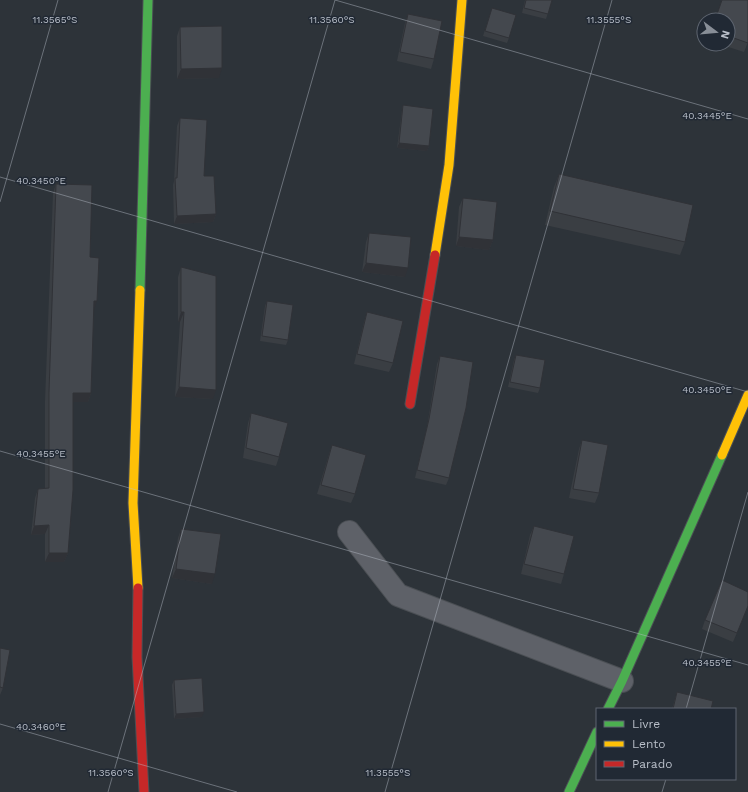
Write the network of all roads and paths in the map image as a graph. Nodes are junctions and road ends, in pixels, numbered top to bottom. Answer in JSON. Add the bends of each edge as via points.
{"nodes":[{"id":1,"x":148,"y":0,"type":"edge"},
{"id":2,"x":462,"y":0,"type":"edge"},
{"id":3,"x":748,"y":395,"type":"edge"},
{"id":4,"x":410,"y":404,"type":"dead end"},
{"id":5,"x":349,"y":532,"type":"dead end"},
{"id":6,"x":622,"y":681,"type":"junction"},
{"id":7,"x":608,"y":708,"type":"edge"},
{"id":8,"x":596,"y":734,"type":"edge"},
{"id":9,"x":144,"y":792,"type":"edge"},
{"id":10,"x":569,"y":792,"type":"edge"}],
"edges":[{"from":1,"to":9,"type":"street","via":[[133,503],[138,581],[137,657]]},
{"from":2,"to":4,"type":"street","via":[[449,164]]},
{"from":3,"to":6,"type":"street"},
{"from":5,"to":6,"type":"street","via":[[398,596]]},
{"from":6,"to":7,"type":"street"},
{"from":8,"to":10,"type":"street"}]}
